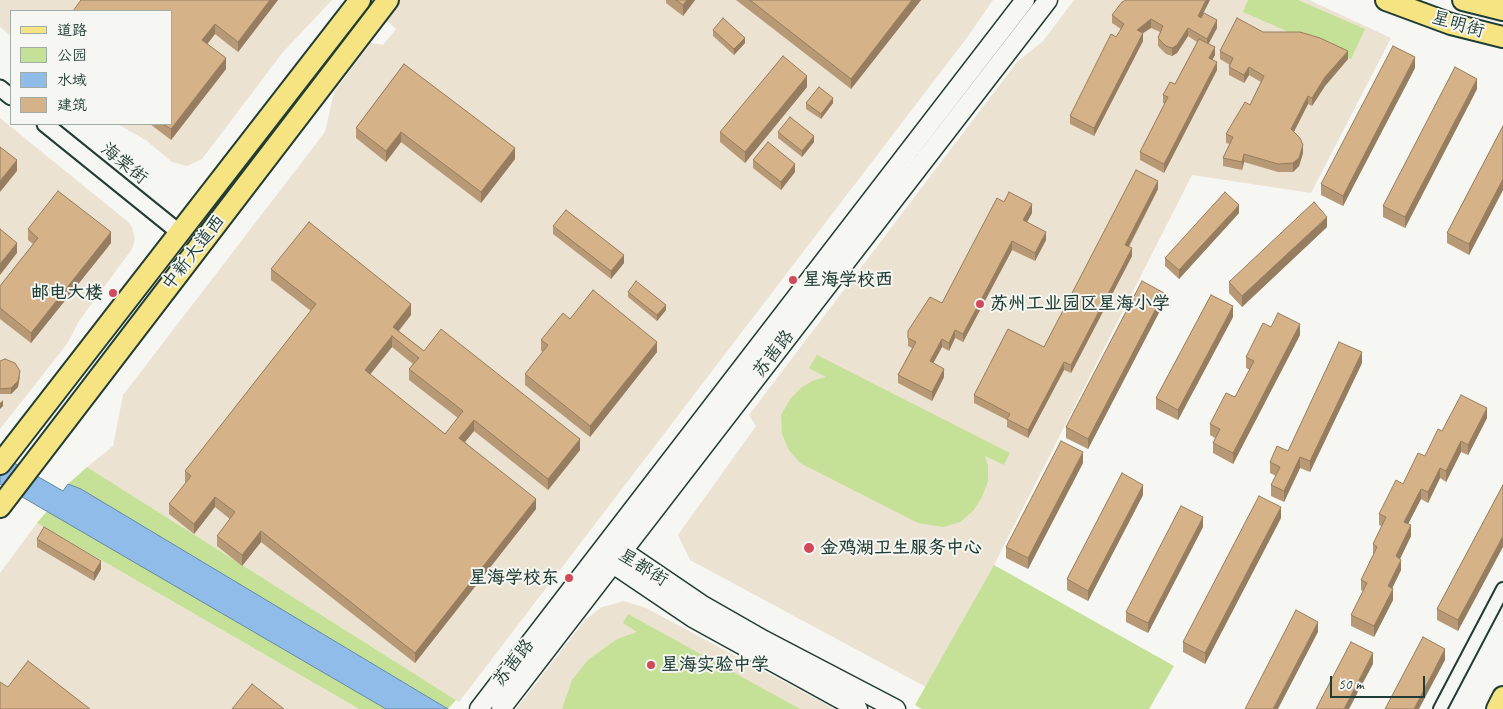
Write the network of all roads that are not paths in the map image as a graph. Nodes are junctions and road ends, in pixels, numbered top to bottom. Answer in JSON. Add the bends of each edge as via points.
{"nodes":[{"id":1,"x":360,"y":0,"type":"edge"},
{"id":2,"x":388,"y":0,"type":"edge"},
{"id":3,"x":1025,"y":0,"type":"edge"},
{"id":4,"x":1048,"y":0,"type":"edge"},
{"id":5,"x":1386,"y":0,"type":"edge"},
{"id":6,"x":1463,"y":0,"type":"edge"},
{"id":7,"x":1503,"y":10,"type":"edge"},
{"id":8,"x":1503,"y":37,"type":"edge"},
{"id":9,"x":0,"y":88,"type":"edge"},
{"id":10,"x":10,"y":96,"type":"edge"},
{"id":11,"x":46,"y":125,"type":"edge"},
{"id":12,"x":180,"y":233,"type":"junction"},
{"id":13,"x":0,"y":464,"type":"edge"},
{"id":14,"x":1,"y":506,"type":"edge"},
{"id":15,"x":604,"y":547,"type":"junction"},
{"id":16,"x":618,"y":558,"type":"junction"},
{"id":17,"x":1503,"y":589,"type":"edge"},
{"id":18,"x":1503,"y":697,"type":"edge"},
{"id":19,"x":479,"y":709,"type":"edge"},
{"id":20,"x":501,"y":709,"type":"edge"},
{"id":21,"x":858,"y":709,"type":"edge"},
{"id":22,"x":896,"y":709,"type":"edge"},
{"id":23,"x":1440,"y":709,"type":"edge"},
{"id":24,"x":1497,"y":709,"type":"edge"}],
"edges":[{"from":1,"to":12,"type":"main road","name":"中新大道西"},
{"from":2,"to":14,"type":"main road","name":"中新大道西"},
{"from":3,"to":15,"type":"main road","name":"苏茜路"},
{"from":4,"to":16,"type":"main road","name":"苏茜路"},
{"from":5,"to":8,"type":"main road","name":"星明街","via":[[1451,24]]},
{"from":6,"to":7,"type":"main road","name":"星明街"},
{"from":9,"to":10,"type":"street"},
{"from":11,"to":12,"type":"street","name":"海棠街"},
{"from":12,"to":13,"type":"main road","name":"中新大道西"},
{"from":15,"to":16,"type":"main road","name":"星都街"},
{"from":15,"to":19,"type":"main road","name":"苏茜路"},
{"from":16,"to":20,"type":"main road","name":"苏茜路"},
{"from":16,"to":21,"type":"main road","name":"星都街","via":[[648,589],[709,627]]},
{"from":16,"to":22,"type":"main road","name":"星都街"},
{"from":17,"to":23,"type":"street"},
{"from":18,"to":24,"type":"main road"}]}
